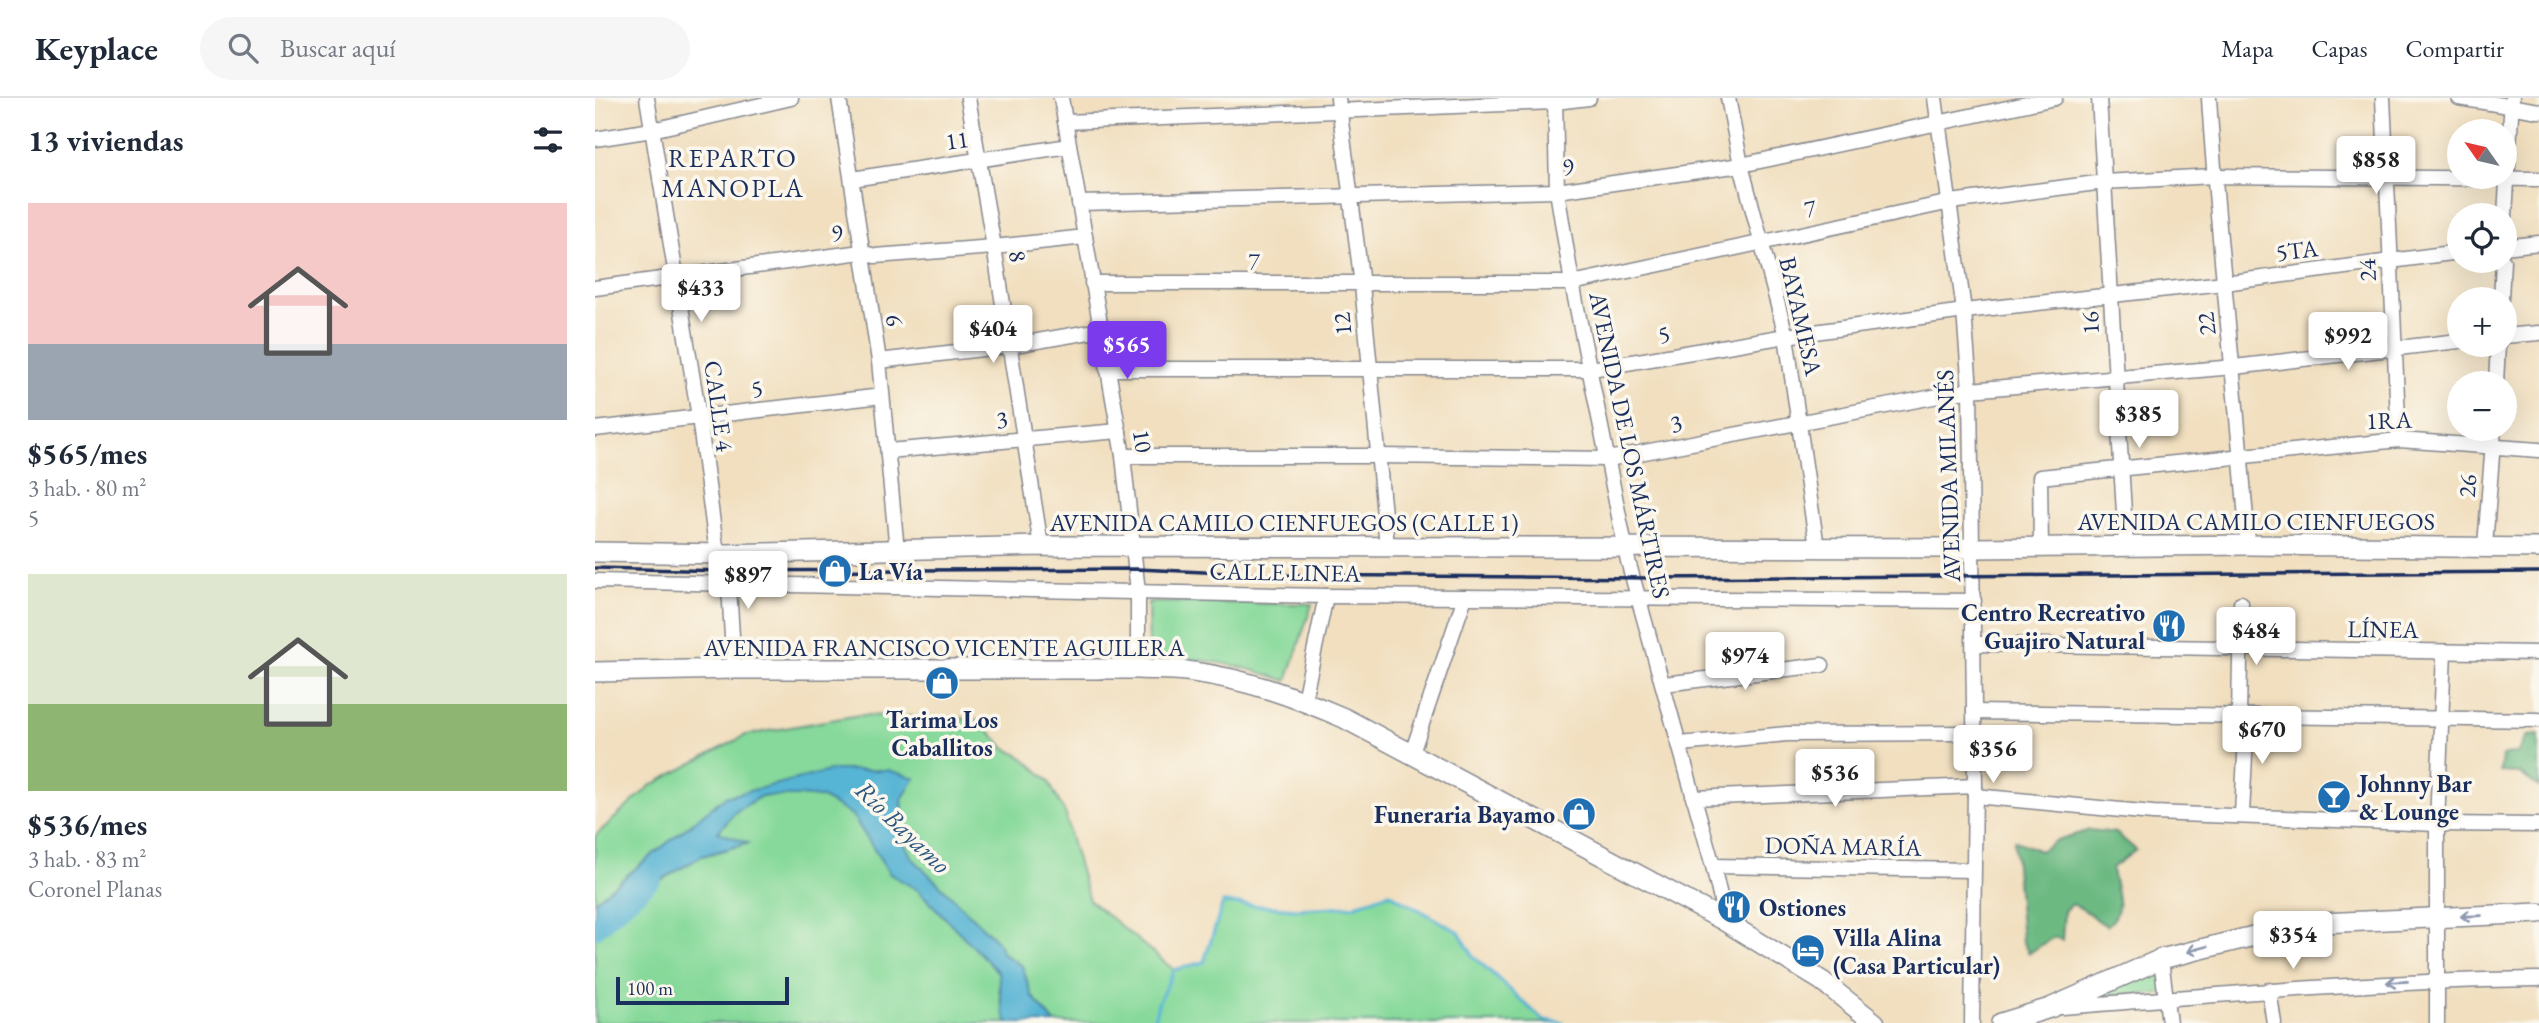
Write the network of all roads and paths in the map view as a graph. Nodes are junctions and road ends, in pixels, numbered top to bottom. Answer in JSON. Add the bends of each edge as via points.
{"nodes":[{"id":1,"x":647,"y":98,"type":"edge"},
{"id":2,"x":791,"y":98,"type":"edge"},
{"id":3,"x":839,"y":98,"type":"edge"},
{"id":4,"x":968,"y":98,"type":"edge"},
{"id":5,"x":1061,"y":98,"type":"edge"},
{"id":6,"x":1589,"y":98,"type":"edge"},
{"id":7,"x":1728,"y":98,"type":"edge"},
{"id":8,"x":1935,"y":98,"type":"edge"},
{"id":9,"x":2055,"y":98,"type":"edge"},
{"id":10,"x":2099,"y":98,"type":"edge"},
{"id":11,"x":2209,"y":98,"type":"edge"},
{"id":12,"x":2383,"y":98,"type":"edge"},
{"id":13,"x":2459,"y":98,"type":"edge"},
{"id":14,"x":1555,"y":100,"type":"edge"},
{"id":15,"x":2512,"y":103,"type":"edge"},
{"id":16,"x":1339,"y":105,"type":"edge"},
{"id":17,"x":2539,"y":111,"type":"edge"},
{"id":18,"x":1065,"y":122,"type":"junction"},
{"id":19,"x":1938,"y":122,"type":"junction"},
{"id":20,"x":652,"y":130,"type":"junction"},
{"id":21,"x":595,"y":139,"type":"edge"},
{"id":22,"x":1069,"y":146,"type":"junction"},
{"id":23,"x":979,"y":160,"type":"junction"},
{"id":24,"x":1741,"y":165,"type":"junction"},
{"id":25,"x":2214,"y":176,"type":"junction"},
{"id":26,"x":2447,"y":178,"type":"edge"},
{"id":27,"x":2517,"y":178,"type":"edge"},
{"id":28,"x":2539,"y":178,"type":"edge"},
{"id":29,"x":852,"y":179,"type":"junction"},
{"id":30,"x":2387,"y":179,"type":"junction"},
{"id":31,"x":2104,"y":182,"type":"junction"},
{"id":32,"x":1557,"y":191,"type":"junction"},
{"id":33,"x":1351,"y":198,"type":"junction"},
{"id":34,"x":1951,"y":202,"type":"junction"},
{"id":35,"x":1079,"y":203,"type":"junction"},
{"id":36,"x":1085,"y":237,"type":"junction"},
{"id":37,"x":1761,"y":242,"type":"junction"},
{"id":38,"x":2539,"y":243,"type":"edge"},
{"id":39,"x":2517,"y":246,"type":"edge"},
{"id":40,"x":994,"y":247,"type":"junction"},
{"id":41,"x":861,"y":252,"type":"junction"},
{"id":42,"x":2447,"y":254,"type":"edge"},
{"id":43,"x":2389,"y":261,"type":"junction"},
{"id":44,"x":675,"y":275,"type":"junction"},
{"id":45,"x":1092,"y":283,"type":"junction"},
{"id":46,"x":2224,"y":283,"type":"junction"},
{"id":47,"x":1572,"y":284,"type":"junction"},
{"id":48,"x":1362,"y":285,"type":"junction"},
{"id":49,"x":595,"y":288,"type":"edge"},
{"id":50,"x":2111,"y":296,"type":"junction"},
{"id":51,"x":1964,"y":311,"type":"junction"},
{"id":52,"x":1101,"y":330,"type":"junction"},
{"id":53,"x":2539,"y":333,"type":"edge"},
{"id":54,"x":2517,"y":335,"type":"edge"},
{"id":55,"x":1786,"y":336,"type":"junction"},
{"id":56,"x":2447,"y":342,"type":"edge"},
{"id":57,"x":1008,"y":346,"type":"junction"},
{"id":58,"x":2394,"y":349,"type":"junction"},
{"id":59,"x":879,"y":361,"type":"junction"},
{"id":60,"x":2234,"y":367,"type":"junction"},
{"id":61,"x":1107,"y":369,"type":"junction"},
{"id":62,"x":1591,"y":369,"type":"junction"},
{"id":63,"x":1369,"y":371,"type":"junction"},
{"id":64,"x":2116,"y":377,"type":"junction"},
{"id":65,"x":1970,"y":390,"type":"junction"},
{"id":66,"x":882,"y":396,"type":"junction"},
{"id":67,"x":699,"y":417,"type":"junction"},
{"id":68,"x":1800,"y":422,"type":"junction"},
{"id":69,"x":595,"y":429,"type":"edge"},
{"id":70,"x":1119,"y":431,"type":"junction"},
{"id":71,"x":1025,"y":440,"type":"junction"},
{"id":72,"x":2399,"y":440,"type":"junction"},
{"id":73,"x":2493,"y":441,"type":"edge"},
{"id":74,"x":2493,"y":446,"type":"junction"},
{"id":75,"x":2539,"y":450,"type":"edge"},
{"id":76,"x":888,"y":451,"type":"junction"},
{"id":77,"x":1123,"y":456,"type":"junction"},
{"id":78,"x":1378,"y":456,"type":"junction"},
{"id":79,"x":2242,"y":456,"type":"junction"},
{"id":80,"x":1608,"y":459,"type":"junction"},
{"id":81,"x":2122,"y":469,"type":"junction"},
{"id":82,"x":2248,"y":545,"type":"junction"},
{"id":83,"x":1387,"y":546,"type":"junction"},
{"id":84,"x":2041,"y":546,"type":"junction"},
{"id":85,"x":2126,"y":546,"type":"junction"},
{"id":86,"x":2485,"y":546,"type":"junction"},
{"id":87,"x":1041,"y":547,"type":"junction"},
{"id":88,"x":1135,"y":547,"type":"junction"},
{"id":89,"x":1626,"y":547,"type":"junction"},
{"id":90,"x":1817,"y":547,"type":"junction"},
{"id":91,"x":1973,"y":548,"type":"junction"},
{"id":92,"x":2539,"y":548,"type":"edge"},
{"id":93,"x":897,"y":551,"type":"junction"},
{"id":94,"x":595,"y":552,"type":"edge"},
{"id":95,"x":722,"y":554,"type":"junction"},
{"id":96,"x":595,"y":581,"type":"edge"},
{"id":97,"x":729,"y":584,"type":"junction"},
{"id":98,"x":1138,"y":592,"type":"junction"},
{"id":99,"x":1326,"y":596,"type":"junction"},
{"id":100,"x":1465,"y":597,"type":"junction"},
{"id":101,"x":1637,"y":597,"type":"junction"},
{"id":102,"x":1974,"y":601,"type":"junction"},
{"id":103,"x":2241,"y":603,"type":"dead end"},
{"id":104,"x":1974,"y":644,"type":"junction"},
{"id":105,"x":2239,"y":649,"type":"junction"},
{"id":106,"x":2444,"y":652,"type":"junction"},
{"id":107,"x":2539,"y":653,"type":"edge"},
{"id":108,"x":1822,"y":665,"type":"dead end"},
{"id":109,"x":1138,"y":668,"type":"junction"},
{"id":110,"x":734,"y":669,"type":"junction"},
{"id":111,"x":595,"y":672,"type":"edge"},
{"id":112,"x":1664,"y":684,"type":"junction"},
{"id":113,"x":1304,"y":701,"type":"junction"},
{"id":114,"x":1974,"y":712,"type":"junction"},
{"id":115,"x":2243,"y":716,"type":"junction"},
{"id":116,"x":2441,"y":718,"type":"junction"},
{"id":117,"x":2539,"y":720,"type":"edge"},
{"id":118,"x":1974,"y":733,"type":"junction"},
{"id":119,"x":1680,"y":744,"type":"junction"},
{"id":120,"x":1412,"y":753,"type":"junction"},
{"id":121,"x":1975,"y":791,"type":"junction"},
{"id":122,"x":1693,"y":797,"type":"junction"},
{"id":123,"x":2242,"y":814,"type":"junction"},
{"id":124,"x":2437,"y":824,"type":"junction"},
{"id":125,"x":2539,"y":825,"type":"edge"},
{"id":126,"x":1713,"y":866,"type":"junction"},
{"id":127,"x":1973,"y":870,"type":"junction"},
{"id":128,"x":2539,"y":914,"type":"edge"},
{"id":129,"x":2437,"y":917,"type":"junction"},
{"id":130,"x":1721,"y":919,"type":"junction"},
{"id":131,"x":2161,"y":959,"type":"junction"},
{"id":132,"x":2539,"y":979,"type":"edge"},
{"id":133,"x":2438,"y":980,"type":"junction"},
{"id":134,"x":2269,"y":989,"type":"junction"},
{"id":135,"x":2166,"y":998,"type":"junction"},
{"id":136,"x":2050,"y":1008,"type":"junction"},
{"id":137,"x":1874,"y":1023,"type":"edge"},
{"id":138,"x":1972,"y":1023,"type":"edge"},
{"id":139,"x":2001,"y":1023,"type":"edge"},
{"id":140,"x":2169,"y":1023,"type":"edge"},
{"id":141,"x":2274,"y":1023,"type":"edge"},
{"id":142,"x":2437,"y":1023,"type":"edge"}],
"edges":[{"from":1,"to":20,"type":"street","name":"CALLE 4"},
{"from":2,"to":20,"type":"street"},
{"from":3,"to":29,"type":"street","name":"6"},
{"from":4,"to":23,"type":"street","name":"8"},
{"from":5,"to":18,"type":"street","name":"10"},
{"from":6,"to":14,"type":"street"},
{"from":7,"to":24,"type":"street","name":"BAYAMESA"},
{"from":8,"to":19,"type":"street","name":"AVENIDA MILANÉS"},
{"from":9,"to":19,"type":"street","name":"9"},
{"from":10,"to":31,"type":"street","name":"16"},
{"from":11,"to":25,"type":"street","name":"22"},
{"from":12,"to":30,"type":"street","name":"24"},
{"from":13,"to":15,"type":"street"},
{"from":14,"to":16,"type":"street"},
{"from":14,"to":32,"type":"street","name":"AVENIDA DE LOS MÁRTIRES"},
{"from":15,"to":17,"type":"street"},
{"from":16,"to":18,"type":"street"},
{"from":16,"to":33,"type":"street","name":"12"},
{"from":18,"to":22,"type":"street","name":"10"},
{"from":19,"to":24,"type":"street","name":"9"},
{"from":19,"to":34,"type":"street","name":"AVENIDA MILANÉS"},
{"from":20,"to":21,"type":"street"},
{"from":20,"to":44,"type":"street","name":"CALLE 4"},
{"from":22,"to":23,"type":"street","name":"11"},
{"from":22,"to":35,"type":"street","name":"10"},
{"from":23,"to":29,"type":"street","name":"11"},
{"from":23,"to":40,"type":"street","name":"8"},
{"from":24,"to":32,"type":"street","name":"9"},
{"from":24,"to":37,"type":"street","name":"BAYAMESA"},
{"from":25,"to":30,"type":"street","name":"7"},
{"from":25,"to":31,"type":"street","name":"7"},
{"from":25,"to":46,"type":"street","name":"22"},
{"from":26,"to":30,"type":"street","name":"7"},
{"from":27,"to":28,"type":"street","name":"7"},
{"from":29,"to":41,"type":"street","name":"6"},
{"from":30,"to":43,"type":"street","name":"24"},
{"from":31,"to":34,"type":"street","name":"7"},
{"from":31,"to":50,"type":"street","name":"16"},
{"from":32,"to":33,"type":"street","name":"9"},
{"from":32,"to":47,"type":"street","name":"AVENIDA DE LOS MÁRTIRES"},
{"from":33,"to":35,"type":"street","name":"9"},
{"from":33,"to":48,"type":"street","name":"12"},
{"from":34,"to":37,"type":"street","name":"7"},
{"from":34,"to":51,"type":"street","name":"AVENIDA MILANÉS"},
{"from":35,"to":36,"type":"street","name":"10"},
{"from":36,"to":40,"type":"street","name":"9"},
{"from":36,"to":45,"type":"street","name":"10"},
{"from":37,"to":47,"type":"street","name":"7"},
{"from":37,"to":55,"type":"street","name":"BAYAMESA"},
{"from":38,"to":39,"type":"street"},
{"from":40,"to":41,"type":"street","name":"9","via":[[875,256]]},
{"from":40,"to":57,"type":"street","name":"8"},
{"from":41,"to":44,"type":"street","name":"9"},
{"from":41,"to":59,"type":"street","name":"6"},
{"from":42,"to":43,"type":"street","name":"5TA"},
{"from":43,"to":46,"type":"street","name":"5TA"},
{"from":43,"to":58,"type":"street","name":"24"},
{"from":44,"to":49,"type":"street","name":"9"},
{"from":44,"to":67,"type":"street","name":"CALLE 4"},
{"from":45,"to":48,"type":"street","name":"7"},
{"from":45,"to":52,"type":"street","name":"10"},
{"from":46,"to":50,"type":"street","name":"5"},
{"from":46,"to":60,"type":"street","name":"22"},
{"from":47,"to":48,"type":"street","name":"7"},
{"from":47,"to":62,"type":"street","name":"AVENIDA DE LOS MÁRTIRES"},
{"from":48,"to":63,"type":"street","name":"12"},
{"from":50,"to":51,"type":"street","name":"5"},
{"from":50,"to":64,"type":"street","name":"16"},
{"from":51,"to":55,"type":"street","name":"5"},
{"from":51,"to":65,"type":"street","name":"AVENIDA MILANÉS"},
{"from":52,"to":57,"type":"street"},
{"from":52,"to":61,"type":"street","name":"10"},
{"from":53,"to":54,"type":"street"},
{"from":55,"to":62,"type":"street","name":"5"},
{"from":55,"to":68,"type":"street","name":"BAYAMESA"},
{"from":56,"to":58,"type":"street","name":"3"},
{"from":57,"to":59,"type":"street"},
{"from":57,"to":71,"type":"street","name":"8"},
{"from":58,"to":60,"type":"street","name":"3"},
{"from":58,"to":72,"type":"street","name":"24"},
{"from":59,"to":66,"type":"street","name":"6"},
{"from":60,"to":64,"type":"street","name":"3"},
{"from":60,"to":79,"type":"street","name":"22"},
{"from":61,"to":63,"type":"street","name":"5"},
{"from":61,"to":70,"type":"street","name":"10"},
{"from":62,"to":63,"type":"street","name":"5"},
{"from":62,"to":80,"type":"street","name":"AVENIDA DE LOS MÁRTIRES"},
{"from":63,"to":78,"type":"street","name":"12"},
{"from":64,"to":65,"type":"street","name":"3"},
{"from":64,"to":81,"type":"street","name":"16"},
{"from":65,"to":68,"type":"street","name":"3"},
{"from":65,"to":91,"type":"street","name":"AVENIDA MILANÉS"},
{"from":66,"to":67,"type":"street","name":"5"},
{"from":66,"to":76,"type":"street","name":"6"},
{"from":67,"to":69,"type":"street","name":"5"},
{"from":67,"to":95,"type":"street","name":"CALLE 4"},
{"from":68,"to":80,"type":"street","name":"3"},
{"from":68,"to":90,"type":"street","name":"BAYAMESA"},
{"from":70,"to":71,"type":"street","name":"3"},
{"from":70,"to":77,"type":"street","name":"10"},
{"from":71,"to":76,"type":"street","name":"3"},
{"from":71,"to":87,"type":"street","name":"8"},
{"from":72,"to":74,"type":"street","name":"1RA"},
{"from":72,"to":79,"type":"street","name":"1RA"},
{"from":73,"to":74,"type":"street","name":"26"},
{"from":74,"to":75,"type":"street","name":"1RA"},
{"from":74,"to":86,"type":"street","name":"26"},
{"from":76,"to":93,"type":"street","name":"6"},
{"from":77,"to":78,"type":"street","name":"3"},
{"from":77,"to":88,"type":"street","name":"10"},
{"from":78,"to":80,"type":"street","name":"3"},
{"from":78,"to":83,"type":"street","name":"12"},
{"from":79,"to":81,"type":"street","name":"1RA"},
{"from":79,"to":82,"type":"street","name":"22"},
{"from":80,"to":89,"type":"street","name":"AVENIDA DE LOS MÁRTIRES"},
{"from":81,"to":84,"type":"street","name":"1RA","via":[[2040,477]]},
{"from":81,"to":85,"type":"street","name":"16"},
{"from":82,"to":85,"type":"main road","name":"AVENIDA CAMILO CIENFUEGOS"},
{"from":82,"to":86,"type":"main road","name":"AVENIDA CAMILO CIENFUEGOS"},
{"from":83,"to":88,"type":"main road","name":"AVENIDA CAMILO CIENFUEGOS (CALLE 1)"},
{"from":83,"to":89,"type":"main road","name":"AVENIDA CAMILO CIENFUEGOS (CALLE 1)"},
{"from":84,"to":85,"type":"main road","name":"AVENIDA CAMILO CIENFUEGOS"},
{"from":84,"to":91,"type":"main road","name":"AVENIDA CAMILO CIENFUEGOS"},
{"from":86,"to":92,"type":"main road","name":"AVENIDA CAMILO CIENFUEGOS"},
{"from":87,"to":88,"type":"main road","name":"AVENIDA CAMILO CIENFUEGOS (CALLE 1)"},
{"from":87,"to":93,"type":"main road","name":"AVENIDA CAMILO CIENFUEGOS (CALLE 1)"},
{"from":88,"to":98,"type":"street","name":"10"},
{"from":89,"to":90,"type":"main road","name":"AVENIDA CAMILO CIENFUEGOS (CALLE 1)"},
{"from":89,"to":101,"type":"street","name":"AVENIDA DE LOS MÁRTIRES"},
{"from":90,"to":91,"type":"main road","name":"AVENIDA CAMILO CIENFUEGOS (CALLE 1)"},
{"from":91,"to":102,"type":"street","name":"AVENIDA MILANÉS"},
{"from":93,"to":95,"type":"main road","name":"AVENIDA CAMILO CIENFUEGOS (CALLE 1)"},
{"from":94,"to":95,"type":"main road","name":"AVENIDA CAMILO CIENFUEGOS (CALLE 1)"},
{"from":95,"to":97,"type":"street","name":"CALLE 4"},
{"from":96,"to":97,"type":"street","name":"CALLE LINEA"},
{"from":97,"to":98,"type":"street","name":"CALLE LINEA"},
{"from":97,"to":110,"type":"street","name":"CALLE 4"},
{"from":98,"to":99,"type":"street","name":"CALLE LINEA"},
{"from":98,"to":109,"type":"street","name":"10"},
{"from":99,"to":100,"type":"street","name":"CALLE LINEA"},
{"from":99,"to":113,"type":"street"},
{"from":100,"to":101,"type":"street","name":"CALLE LINEA"},
{"from":100,"to":120,"type":"street"},
{"from":101,"to":102,"type":"street","name":"CALLE LINEA"},
{"from":101,"to":112,"type":"street","name":"AVENIDA DE LOS MÁRTIRES"},
{"from":102,"to":104,"type":"street","name":"AVENIDA MILANÉS"},
{"from":103,"to":105,"type":"street"},
{"from":104,"to":105,"type":"street","name":"LÍNEA"},
{"from":104,"to":114,"type":"street","name":"AVENIDA MILANÉS"},
{"from":105,"to":106,"type":"street","name":"LÍNEA"},
{"from":105,"to":115,"type":"street"},
{"from":106,"to":107,"type":"street","name":"LÍNEA"},
{"from":106,"to":116,"type":"street"},
{"from":108,"to":112,"type":"street"},
{"from":109,"to":110,"type":"main road","name":"AVENIDA FRANCISCO VICENTE AGUILERA"},
{"from":109,"to":113,"type":"main road","name":"AVENIDA FRANCISCO VICENTE AGUILERA","via":[[1192,671]]},
{"from":110,"to":111,"type":"main road","name":"AVENIDA FRANCISCO VICENTE AGUILERA"},
{"from":112,"to":119,"type":"street","name":"AVENIDA DE LOS MÁRTIRES"},
{"from":113,"to":120,"type":"main road","name":"AVENIDA FRANCISCO VICENTE AGUILERA"},
{"from":114,"to":115,"type":"street"},
{"from":114,"to":118,"type":"street","name":"AVENIDA MILANÉS"},
{"from":115,"to":116,"type":"street"},
{"from":115,"to":123,"type":"street"},
{"from":116,"to":117,"type":"street"},
{"from":116,"to":124,"type":"street"},
{"from":118,"to":119,"type":"street","via":[[1787,734]]},
{"from":118,"to":121,"type":"street","name":"AVENIDA MILANÉS"},
{"from":119,"to":122,"type":"street","name":"AVENIDA DE LOS MÁRTIRES"},
{"from":120,"to":130,"type":"main road","name":"AVENIDA FRANCISCO VICENTE AGUILERA"},
{"from":121,"to":122,"type":"street"},
{"from":121,"to":123,"type":"street","via":[[2153,813]]},
{"from":121,"to":127,"type":"street","name":"AVENIDA MILANÉS"},
{"from":122,"to":126,"type":"street","name":"AVENIDA DE LOS MÁRTIRES"},
{"from":123,"to":124,"type":"street"},
{"from":124,"to":125,"type":"street"},
{"from":124,"to":129,"type":"street"},
{"from":126,"to":127,"type":"street","name":"DOÑA MARÍA"},
{"from":126,"to":130,"type":"street","name":"AVENIDA DE LOS MÁRTIRES"},
{"from":127,"to":138,"type":"street","name":"AVENIDA MILANÉS"},
{"from":128,"to":129,"type":"main road","one_way":true},
{"from":129,"to":131,"type":"main road","one_way":true,"via":[[2321,923]]},
{"from":129,"to":133,"type":"street"},
{"from":130,"to":137,"type":"main road","name":"AVENIDA FRANCISCO VICENTE AGUILERA","via":[[1822,981]]},
{"from":131,"to":135,"type":"street"},
{"from":131,"to":136,"type":"main road"},
{"from":132,"to":133,"type":"street"},
{"from":133,"to":134,"type":"street","one_way":true},
{"from":133,"to":142,"type":"street"},
{"from":134,"to":135,"type":"street"},
{"from":134,"to":141,"type":"street"},
{"from":135,"to":136,"type":"street"},
{"from":135,"to":140,"type":"street"},
{"from":136,"to":139,"type":"main road"}]}
